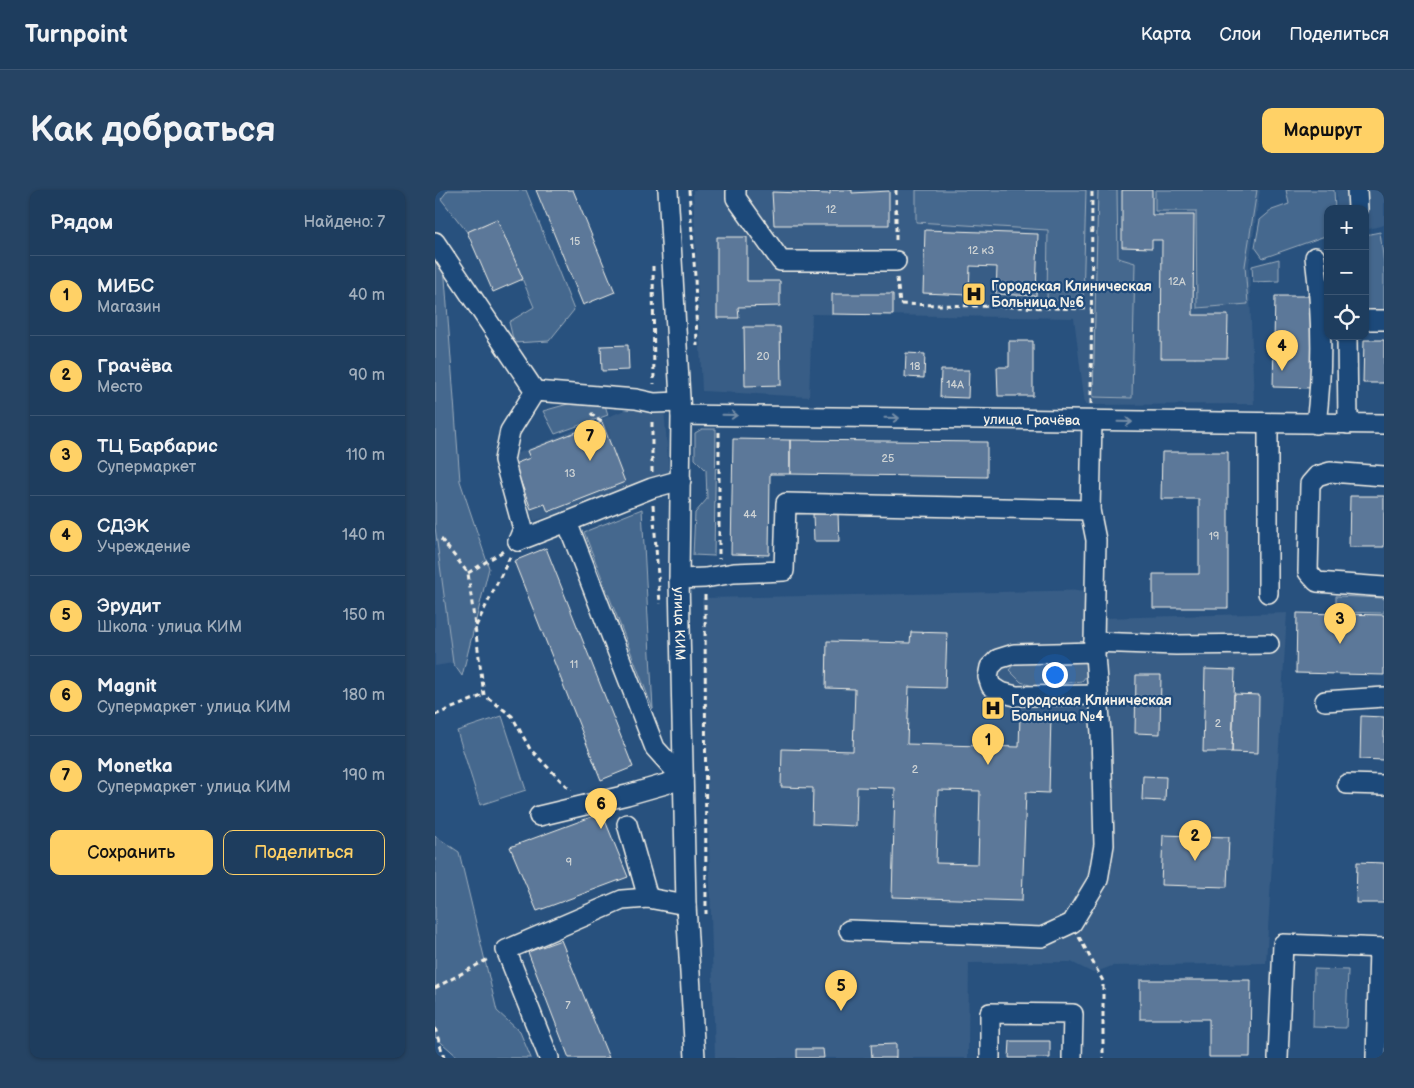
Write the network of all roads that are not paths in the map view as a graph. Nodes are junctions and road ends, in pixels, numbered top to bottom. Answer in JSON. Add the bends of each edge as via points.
{"nodes":[{"id":1,"x":668,"y":190,"type":"edge"},
{"id":2,"x":736,"y":190,"type":"edge"},
{"id":3,"x":1357,"y":190,"type":"edge"},
{"id":4,"x":1358,"y":205,"type":"edge"},
{"id":5,"x":435,"y":242,"type":"edge"},
{"id":6,"x":1315,"y":257,"type":"dead end"},
{"id":7,"x":896,"y":261,"type":"road end"},
{"id":8,"x":1369,"y":320,"type":"edge"},
{"id":9,"x":1384,"y":320,"type":"edge"},
{"id":10,"x":1347,"y":340,"type":"edge"},
{"id":11,"x":535,"y":391,"type":"junction"},
{"id":12,"x":680,"y":408,"type":"junction"},
{"id":13,"x":1092,"y":421,"type":"junction"},
{"id":14,"x":1268,"y":423,"type":"junction"},
{"id":15,"x":1316,"y":424,"type":"junction"},
{"id":16,"x":1348,"y":424,"type":"junction"},
{"id":17,"x":1384,"y":424,"type":"edge"},
{"id":18,"x":1384,"y":476,"type":"edge"},
{"id":19,"x":681,"y":480,"type":"junction"},
{"id":20,"x":1090,"y":510,"type":"junction"},
{"id":21,"x":567,"y":522,"type":"junction"},
{"id":22,"x":679,"y":578,"type":"junction"},
{"id":23,"x":1384,"y":587,"type":"edge"},
{"id":24,"x":1268,"y":593,"type":"dead end"},
{"id":25,"x":1269,"y":644,"type":"dead end"},
{"id":26,"x":1095,"y":647,"type":"junction"},
{"id":27,"x":1098,"y":695,"type":"junction"},
{"id":28,"x":1384,"y":697,"type":"edge"},
{"id":29,"x":1325,"y":702,"type":"dead end"},
{"id":30,"x":683,"y":779,"type":"junction"},
{"id":31,"x":1347,"y":784,"type":"dead end"},
{"id":32,"x":1384,"y":785,"type":"edge"},
{"id":33,"x":539,"y":816,"type":"dead end"},
{"id":34,"x":627,"y":824,"type":"dead end"},
{"id":35,"x":648,"y":898,"type":"junction"},
{"id":36,"x":686,"y":905,"type":"junction"},
{"id":37,"x":849,"y":930,"type":"dead end"},
{"id":38,"x":1381,"y":948,"type":"edge"},
{"id":39,"x":549,"y":1058,"type":"edge"},
{"id":40,"x":695,"y":1058,"type":"edge"},
{"id":41,"x":990,"y":1058,"type":"edge"},
{"id":42,"x":1072,"y":1058,"type":"edge"},
{"id":43,"x":1278,"y":1058,"type":"edge"},
{"id":44,"x":1377,"y":1058,"type":"edge"}],
"edges":[{"from":1,"to":12,"type":"street","name":"улица КИМ"},
{"from":2,"to":7,"type":"street","via":[[736,198],[781,261]]},
{"from":3,"to":4,"type":"street"},
{"from":5,"to":11,"type":"street"},
{"from":6,"to":15,"type":"street","via":[[1320,299],[1320,389]]},
{"from":8,"to":9,"type":"street"},
{"from":10,"to":16,"type":"street"},
{"from":11,"to":12,"type":"street","name":"улица Грачёва","via":[[637,399]]},
{"from":11,"to":21,"type":"street","via":[[510,431],[504,460],[523,529],[518,541]]},
{"from":12,"to":13,"type":"street","name":"улица Грачёва","one_way":true},
{"from":12,"to":19,"type":"street","name":"улица КИМ"},
{"from":13,"to":14,"type":"street","name":"улица Грачёва","one_way":true},
{"from":13,"to":20,"type":"street"},
{"from":14,"to":15,"type":"street","name":"улица Грачёва"},
{"from":14,"to":24,"type":"street"},
{"from":15,"to":16,"type":"street","name":"улица Грачёва"},
{"from":16,"to":17,"type":"street","name":"улица Грачёва"},
{"from":18,"to":23,"type":"street","via":[[1329,472],[1317,476],[1310,484],[1308,572],[1317,582]]},
{"from":19,"to":21,"type":"street","via":[[652,488]]},
{"from":19,"to":22,"type":"street","name":"улица КИМ"},
{"from":20,"to":22,"type":"street","via":[[786,503],[784,571]]},
{"from":20,"to":26,"type":"street","via":[[1096,540]]},
{"from":21,"to":30,"type":"street","via":[[655,748]]},
{"from":22,"to":30,"type":"street","name":"улица КИМ"},
{"from":25,"to":26,"type":"street"},
{"from":26,"to":27,"type":"street"},
{"from":26,"to":27,"type":"street","via":[[1013,654],[998,660],[990,668],[988,676],[991,686],[1016,696]]},
{"from":27,"to":37,"type":"street","via":[[1104,845],[1098,880],[1072,923],[1042,937]]},
{"from":28,"to":29,"type":"street"},
{"from":30,"to":33,"type":"street"},
{"from":30,"to":36,"type":"street","name":"улица КИМ"},
{"from":31,"to":32,"type":"street"},
{"from":34,"to":35,"type":"street"},
{"from":35,"to":36,"type":"street"},
{"from":35,"to":39,"type":"street","via":[[622,900],[506,950]]},
{"from":36,"to":40,"type":"street","name":"улица КИМ"},
{"from":38,"to":43,"type":"street","via":[[1283,944]]},
{"from":38,"to":44,"type":"street"},
{"from":41,"to":42,"type":"street","via":[[990,1013],[1073,1014]]}]}
